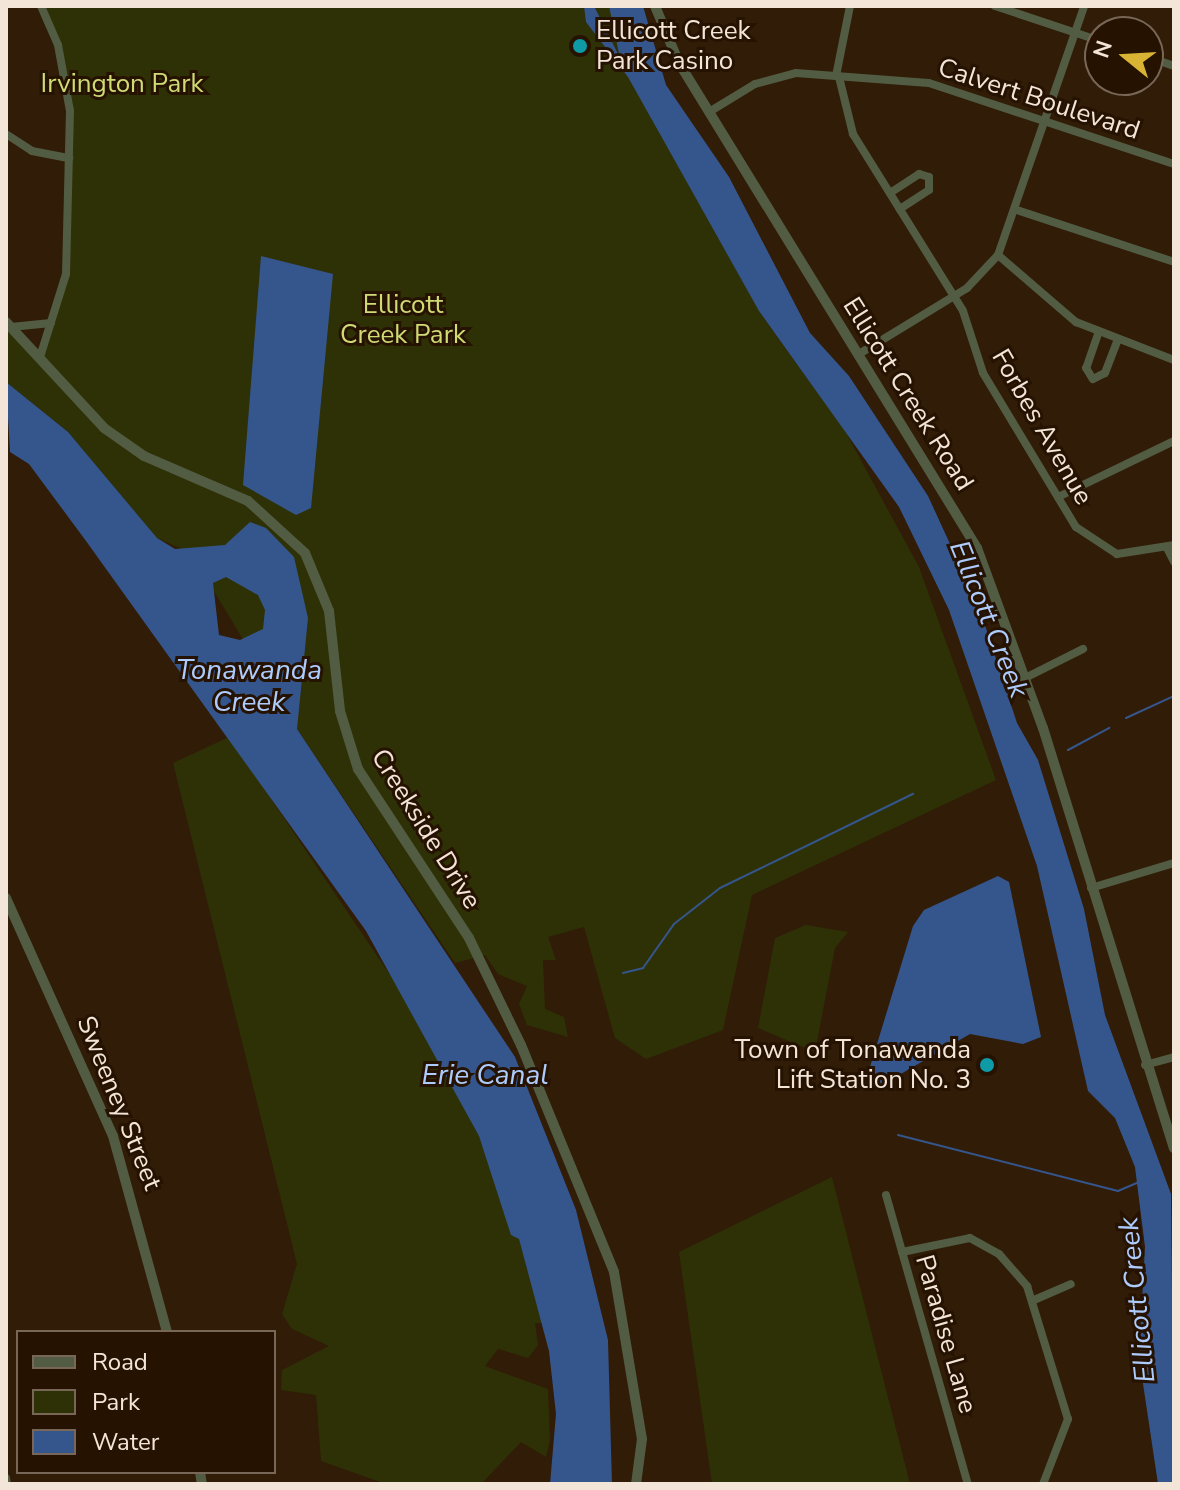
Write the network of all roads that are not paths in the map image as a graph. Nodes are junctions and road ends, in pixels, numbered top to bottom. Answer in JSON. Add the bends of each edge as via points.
{"nodes":[{"id":1,"x":41,"y":6,"type":"edge"},
{"id":2,"x":655,"y":6,"type":"edge"},
{"id":3,"x":850,"y":6,"type":"edge"},
{"id":4,"x":995,"y":6,"type":"edge"},
{"id":5,"x":1084,"y":6,"type":"edge"},
{"id":6,"x":1075,"y":33,"type":"junction"},
{"id":7,"x":1084,"y":36,"type":"edge"},
{"id":8,"x":837,"y":76,"type":"junction"},
{"id":9,"x":709,"y":112,"type":"junction"},
{"id":10,"x":1046,"y":121,"type":"junction"},
{"id":11,"x":6,"y":134,"type":"edge"},
{"id":12,"x":69,"y":158,"type":"junction"},
{"id":13,"x":1174,"y":164,"type":"edge"},
{"id":14,"x":890,"y":193,"type":"junction"},
{"id":15,"x":900,"y":209,"type":"junction"},
{"id":16,"x":1017,"y":210,"type":"junction"},
{"id":17,"x":998,"y":255,"type":"junction"},
{"id":18,"x":1174,"y":262,"type":"edge"},
{"id":19,"x":954,"y":296,"type":"junction"},
{"id":20,"x":51,"y":323,"type":"junction"},
{"id":21,"x":8,"y":324,"type":"edge"},
{"id":22,"x":1098,"y":334,"type":"junction"},
{"id":23,"x":1117,"y":341,"type":"junction"},
{"id":24,"x":859,"y":354,"type":"junction"},
{"id":25,"x":40,"y":357,"type":"junction"},
{"id":26,"x":1174,"y":360,"type":"edge"},
{"id":27,"x":1174,"y":441,"type":"edge"},
{"id":28,"x":1058,"y":497,"type":"junction"},
{"id":29,"x":1171,"y":546,"type":"edge"},
{"id":30,"x":1174,"y":562,"type":"edge"},
{"id":31,"x":1083,"y":649,"type":"dead end"},
{"id":32,"x":1025,"y":678,"type":"junction"},
{"id":33,"x":1174,"y":863,"type":"edge"},
{"id":34,"x":1091,"y":888,"type":"junction"},
{"id":35,"x":6,"y":898,"type":"edge"},
{"id":36,"x":1174,"y":1057,"type":"edge"},
{"id":37,"x":1145,"y":1065,"type":"junction"},
{"id":38,"x":1173,"y":1143,"type":"edge"},
{"id":39,"x":886,"y":1195,"type":"dead end"},
{"id":40,"x":902,"y":1252,"type":"junction"},
{"id":41,"x":1071,"y":1284,"type":"dead end"},
{"id":42,"x":1034,"y":1300,"type":"junction"},
{"id":43,"x":166,"y":1330,"type":"edge"},
{"id":44,"x":6,"y":1478,"type":"edge"},
{"id":45,"x":7,"y":1484,"type":"edge"},
{"id":46,"x":636,"y":1484,"type":"edge"},
{"id":47,"x":968,"y":1484,"type":"edge"},
{"id":48,"x":1043,"y":1484,"type":"edge"}],
"edges":[{"from":1,"to":12,"type":"street","via":[[66,78]]},
{"from":2,"to":9,"type":"street","name":"Ellicott Creek Road"},
{"from":3,"to":8,"type":"street","name":"Forbes Avenue"},
{"from":4,"to":6,"type":"street"},
{"from":5,"to":6,"type":"street"},
{"from":6,"to":7,"type":"street"},
{"from":6,"to":10,"type":"street"},
{"from":8,"to":9,"type":"street","name":"Calvert Boulevard","via":[[769,79]]},
{"from":8,"to":10,"type":"street","name":"Calvert Boulevard","via":[[929,83]]},
{"from":8,"to":14,"type":"street","name":"Forbes Avenue","via":[[848,122]]},
{"from":9,"to":24,"type":"street","name":"Ellicott Creek Road"},
{"from":10,"to":13,"type":"street","name":"Calvert Boulevard"},
{"from":10,"to":16,"type":"street"},
{"from":11,"to":12,"type":"street","via":[[32,151]]},
{"from":12,"to":20,"type":"street","via":[[66,274]]},
{"from":14,"to":15,"type":"street","name":"Forbes Avenue"},
{"from":14,"to":15,"type":"street","via":[[919,174],[929,177],[929,190]]},
{"from":15,"to":19,"type":"street","name":"Forbes Avenue"},
{"from":16,"to":17,"type":"street"},
{"from":16,"to":18,"type":"street"},
{"from":17,"to":19,"type":"street"},
{"from":17,"to":22,"type":"street","via":[[1048,304]]},
{"from":19,"to":24,"type":"street"},
{"from":19,"to":28,"type":"street","name":"Forbes Avenue","via":[[983,373]]},
{"from":20,"to":21,"type":"street"},
{"from":20,"to":25,"type":"street"},
{"from":21,"to":25,"type":"street","name":"Creekside Drive"},
{"from":22,"to":23,"type":"street"},
{"from":22,"to":23,"type":"street","via":[[1086,368],[1093,379],[1105,373]]},
{"from":23,"to":26,"type":"street"},
{"from":24,"to":32,"type":"street","name":"Ellicott Creek Road","via":[[977,548]]},
{"from":25,"to":46,"type":"street","name":"Creekside Drive","via":[[114,435],[248,501],[305,553],[329,611],[340,711],[358,769],[469,938],[521,1045],[614,1272],[642,1439]]},
{"from":27,"to":28,"type":"street"},
{"from":28,"to":29,"type":"street","name":"Forbes Avenue","via":[[1082,534],[1107,551],[1139,556]]},
{"from":29,"to":30,"type":"street"},
{"from":31,"to":32,"type":"street"},
{"from":32,"to":34,"type":"street","name":"Ellicott Creek Road"},
{"from":33,"to":34,"type":"street"},
{"from":34,"to":37,"type":"street","name":"Ellicott Creek Road"},
{"from":35,"to":43,"type":"street","name":"Sweeney Street","via":[[113,1136]]},
{"from":36,"to":37,"type":"street"},
{"from":37,"to":38,"type":"street","name":"Ellicott Creek Road"},
{"from":39,"to":40,"type":"street","name":"Paradise Lane"},
{"from":40,"to":42,"type":"street","via":[[950,1238],[978,1241],[1009,1262]]},
{"from":40,"to":47,"type":"street","name":"Paradise Lane"},
{"from":41,"to":42,"type":"street"},
{"from":42,"to":48,"type":"street","via":[[1068,1419]]},
{"from":44,"to":45,"type":"street"}]}
